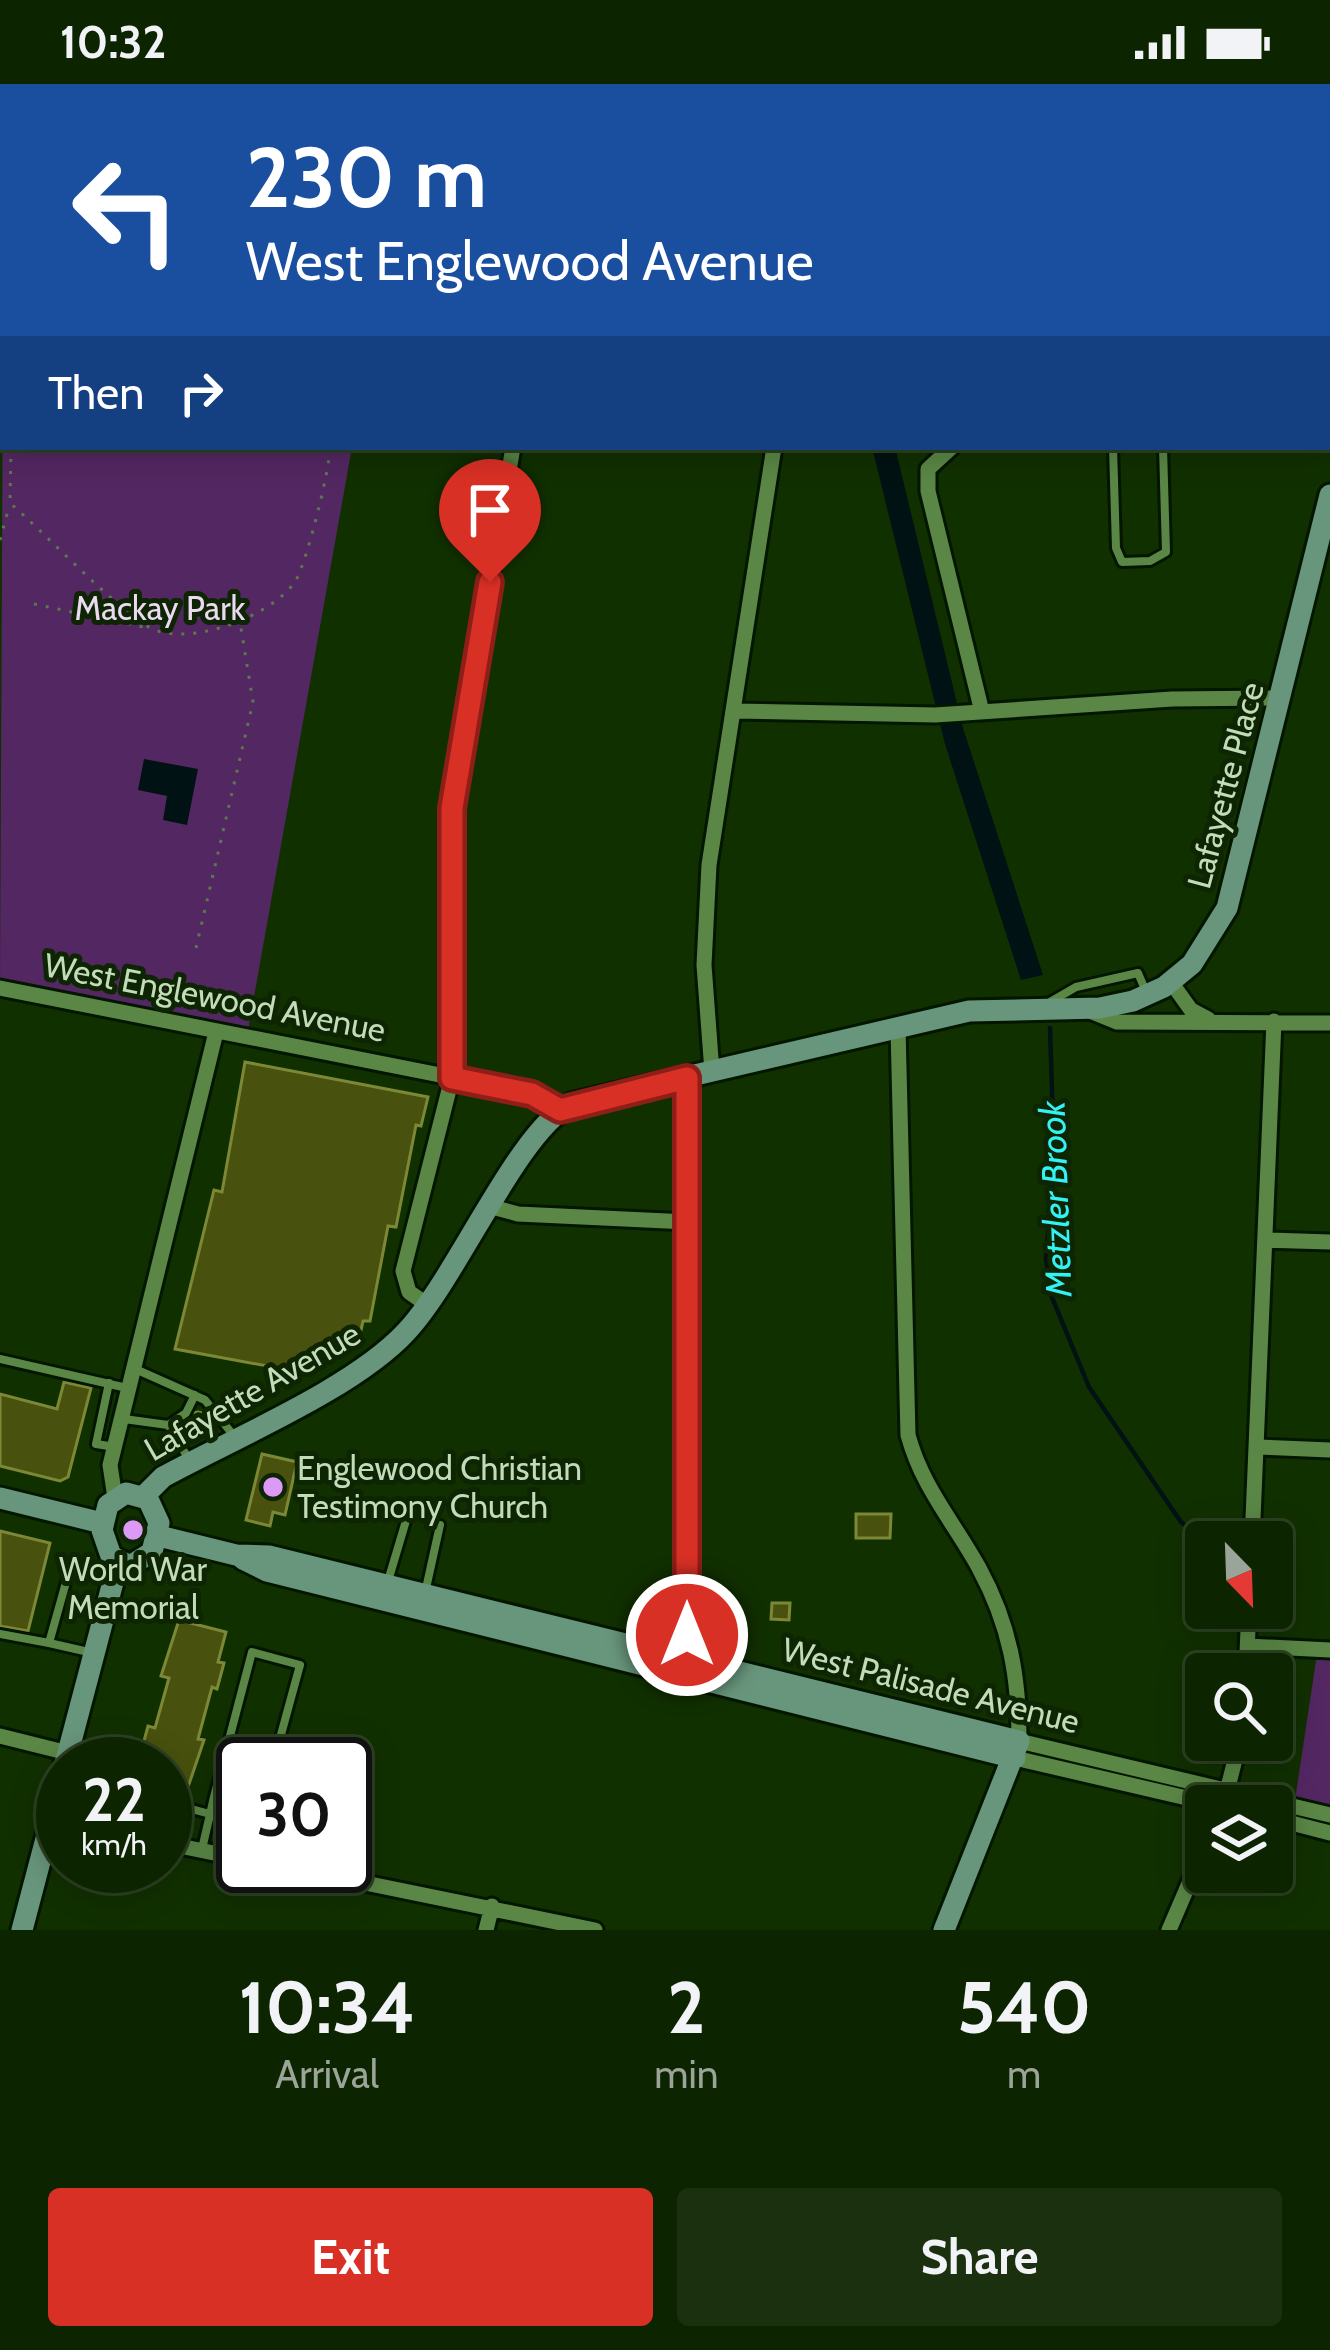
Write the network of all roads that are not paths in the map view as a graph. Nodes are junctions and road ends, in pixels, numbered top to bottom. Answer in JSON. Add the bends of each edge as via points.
{"nodes":[{"id":1,"x":512,"y":450,"type":"edge"},
{"id":2,"x":774,"y":450,"type":"edge"},
{"id":3,"x":949,"y":450,"type":"edge"},
{"id":4,"x":1113,"y":450,"type":"edge"},
{"id":5,"x":1163,"y":450,"type":"edge"},
{"id":6,"x":1330,"y":495,"type":"edge"},
{"id":7,"x":1282,"y":698,"type":"junction"},
{"id":8,"x":733,"y":711,"type":"junction"},
{"id":9,"x":980,"y":712,"type":"junction"},
{"id":10,"x":1171,"y":982,"type":"junction"},
{"id":11,"x":0,"y":988,"type":"edge"},
{"id":12,"x":1148,"y":995,"type":"junction"},
{"id":13,"x":1042,"y":1007,"type":"junction"},
{"id":14,"x":1082,"y":1008,"type":"junction"},
{"id":15,"x":1211,"y":1019,"type":"junction"},
{"id":16,"x":1274,"y":1022,"type":"junction"},
{"id":17,"x":1330,"y":1023,"type":"edge"},
{"id":18,"x":898,"y":1028,"type":"junction"},
{"id":19,"x":216,"y":1032,"type":"junction"},
{"id":20,"x":712,"y":1072,"type":"junction"},
{"id":21,"x":452,"y":1078,"type":"junction"},
{"id":22,"x":687,"y":1078,"type":"junction"},
{"id":23,"x":560,"y":1110,"type":"junction"},
{"id":24,"x":492,"y":1207,"type":"junction"},
{"id":25,"x":688,"y":1222,"type":"junction"},
{"id":26,"x":1267,"y":1240,"type":"junction"},
{"id":27,"x":1330,"y":1243,"type":"edge"},
{"id":28,"x":429,"y":1306,"type":"junction"},
{"id":29,"x":0,"y":1360,"type":"edge"},
{"id":30,"x":133,"y":1369,"type":"junction"},
{"id":31,"x":109,"y":1383,"type":"junction"},
{"id":32,"x":129,"y":1388,"type":"junction"},
{"id":33,"x":195,"y":1394,"type":"junction"},
{"id":34,"x":122,"y":1418,"type":"junction"},
{"id":35,"x":168,"y":1425,"type":"junction"},
{"id":36,"x":234,"y":1438,"type":"junction"},
{"id":37,"x":115,"y":1447,"type":"junction"},
{"id":38,"x":1257,"y":1447,"type":"junction"},
{"id":39,"x":1330,"y":1450,"type":"edge"},
{"id":40,"x":191,"y":1462,"type":"junction"},
{"id":41,"x":144,"y":1496,"type":"junction"},
{"id":42,"x":0,"y":1498,"type":"edge"},
{"id":43,"x":115,"y":1498,"type":"junction"},
{"id":44,"x":408,"y":1514,"type":"dead end"},
{"id":45,"x":1253,"y":1521,"type":"edge"},
{"id":46,"x":102,"y":1523,"type":"junction"},
{"id":47,"x":440,"y":1525,"type":"dead end"},
{"id":48,"x":159,"y":1536,"type":"junction"},
{"id":49,"x":118,"y":1563,"type":"junction"},
{"id":50,"x":70,"y":1568,"type":"dead end"},
{"id":51,"x":405,"y":1593,"type":"junction"},
{"id":52,"x":1249,"y":1629,"type":"edge"},
{"id":53,"x":0,"y":1634,"type":"edge"},
{"id":54,"x":49,"y":1643,"type":"junction"},
{"id":55,"x":1248,"y":1646,"type":"junction"},
{"id":56,"x":1330,"y":1650,"type":"edge"},
{"id":57,"x":95,"y":1653,"type":"junction"},
{"id":58,"x":1248,"y":1653,"type":"edge"},
{"id":59,"x":684,"y":1666,"type":"junction"},
{"id":60,"x":0,"y":1736,"type":"edge"},
{"id":61,"x":72,"y":1737,"type":"edge"},
{"id":62,"x":230,"y":1737,"type":"edge"},
{"id":63,"x":280,"y":1737,"type":"edge"},
{"id":64,"x":1017,"y":1749,"type":"junction"},
{"id":65,"x":36,"y":1752,"type":"edge"},
{"id":66,"x":216,"y":1789,"type":"edge"},
{"id":67,"x":1185,"y":1791,"type":"edge"},
{"id":68,"x":214,"y":1797,"type":"joint"},
{"id":69,"x":192,"y":1809,"type":"edge"},
{"id":70,"x":1293,"y":1810,"type":"edge"},
{"id":71,"x":210,"y":1814,"type":"junction"},
{"id":72,"x":1330,"y":1815,"type":"edge"},
{"id":73,"x":1293,"y":1824,"type":"edge"},
{"id":74,"x":1330,"y":1833,"type":"edge"},
{"id":75,"x":192,"y":1849,"type":"edge"},
{"id":76,"x":202,"y":1851,"type":"junction"},
{"id":77,"x":216,"y":1853,"type":"edge"},
{"id":78,"x":372,"y":1883,"type":"edge"},
{"id":79,"x":36,"y":1888,"type":"edge"},
{"id":80,"x":1185,"y":1893,"type":"edge"},
{"id":81,"x":492,"y":1906,"type":"junction"},
{"id":82,"x":22,"y":1930,"type":"edge"},
{"id":83,"x":486,"y":1930,"type":"edge"},
{"id":84,"x":595,"y":1930,"type":"edge"},
{"id":85,"x":944,"y":1930,"type":"edge"},
{"id":86,"x":1169,"y":1930,"type":"edge"}],
"edges":[{"from":1,"to":21,"type":"street","via":[[452,808]]},
{"from":2,"to":8,"type":"street"},
{"from":3,"to":9,"type":"street","via":[[928,469],[928,491]]},
{"from":4,"to":5,"type":"lane","via":[[1122,562],[1166,552]]},
{"from":6,"to":7,"type":"street","name":"Lafayette Place"},
{"from":7,"to":9,"type":"street"},
{"from":7,"to":10,"type":"street","name":"Lafayette Place","via":[[1223,919]]},
{"from":8,"to":9,"type":"street"},
{"from":8,"to":20,"type":"street","via":[[705,915]]},
{"from":10,"to":12,"type":"street","name":"Lafayette Place"},
{"from":10,"to":15,"type":"street","via":[[1191,1010]]},
{"from":11,"to":19,"type":"street","name":"West Englewood Avenue"},
{"from":12,"to":13,"type":"lane","via":[[1138,973],[1076,987]]},
{"from":12,"to":14,"type":"street","name":"Lafayette Place"},
{"from":13,"to":14,"type":"street"},
{"from":13,"to":18,"type":"street","via":[[981,1009]]},
{"from":14,"to":15,"type":"street","via":[[1117,1022]]},
{"from":15,"to":16,"type":"street"},
{"from":16,"to":17,"type":"street"},
{"from":16,"to":26,"type":"street"},
{"from":18,"to":20,"type":"street"},
{"from":18,"to":64,"type":"street","via":[[908,1435],[925,1485],[1007,1627]]},
{"from":19,"to":21,"type":"street","name":"West Englewood Avenue"},
{"from":19,"to":30,"type":"street"},
{"from":20,"to":22,"type":"street"},
{"from":21,"to":23,"type":"street","name":"West Englewood Avenue","via":[[532,1094]]},
{"from":21,"to":28,"type":"street","via":[[403,1271],[409,1292]]},
{"from":22,"to":23,"type":"street"},
{"from":22,"to":25,"type":"street"},
{"from":23,"to":24,"type":"street","name":"Lafayette Avenue","via":[[538,1130]]},
{"from":24,"to":25,"type":"street"},
{"from":24,"to":28,"type":"street","name":"Lafayette Avenue"},
{"from":25,"to":59,"type":"street"},
{"from":26,"to":27,"type":"street"},
{"from":26,"to":38,"type":"street"},
{"from":28,"to":36,"type":"street","name":"Lafayette Avenue","via":[[378,1358]]},
{"from":29,"to":31,"type":"lane"},
{"from":30,"to":32,"type":"street"},
{"from":30,"to":33,"type":"lane"},
{"from":31,"to":32,"type":"lane"},
{"from":31,"to":37,"type":"lane","via":[[96,1444]]},
{"from":32,"to":34,"type":"street"},
{"from":33,"to":35,"type":"lane"},
{"from":33,"to":36,"type":"lane"},
{"from":34,"to":35,"type":"lane"},
{"from":34,"to":37,"type":"street"},
{"from":35,"to":40,"type":"lane"},
{"from":36,"to":40,"type":"street","name":"Lafayette Avenue"},
{"from":37,"to":43,"type":"street"},
{"from":38,"to":39,"type":"street"},
{"from":38,"to":45,"type":"street"},
{"from":40,"to":41,"type":"street","name":"Lafayette Avenue"},
{"from":41,"to":43,"type":"street"},
{"from":41,"to":48,"type":"street","via":[[157,1512]]},
{"from":42,"to":46,"type":"street"},
{"from":43,"to":46,"type":"street"},
{"from":44,"to":51,"type":"lane"},
{"from":46,"to":49,"type":"street"},
{"from":47,"to":51,"type":"lane"},
{"from":48,"to":49,"type":"street","via":[[145,1561]]},
{"from":48,"to":51,"type":"street","name":"West Palisade Avenue","via":[[267,1571]]},
{"from":49,"to":57,"type":"street"},
{"from":50,"to":54,"type":"lane"},
{"from":51,"to":59,"type":"street","name":"West Palisade Avenue"},
{"from":52,"to":55,"type":"street"},
{"from":53,"to":54,"type":"lane"},
{"from":54,"to":57,"type":"lane"},
{"from":55,"to":56,"type":"street"},
{"from":55,"to":58,"type":"street"},
{"from":57,"to":61,"type":"street"},
{"from":59,"to":64,"type":"street","name":"West Palisade Avenue"},
{"from":60,"to":65,"type":"street"},
{"from":62,"to":63,"type":"lane","via":[[252,1652],[300,1665]]},
{"from":64,"to":67,"type":"street","name":"West Palisade Avenue"},
{"from":64,"to":85,"type":"street"},
{"from":66,"to":68,"type":"lane"},
{"from":68,"to":71,"type":"lane"},
{"from":69,"to":71,"type":"lane"},
{"from":70,"to":72,"type":"street","name":"West Palisade Avenue"},
{"from":71,"to":76,"type":"lane"},
{"from":73,"to":74,"type":"street"},
{"from":75,"to":76,"type":"street"},
{"from":76,"to":77,"type":"street"},
{"from":78,"to":81,"type":"street"},
{"from":79,"to":82,"type":"street"},
{"from":80,"to":86,"type":"street"},
{"from":81,"to":83,"type":"street"},
{"from":81,"to":84,"type":"street"}]}
